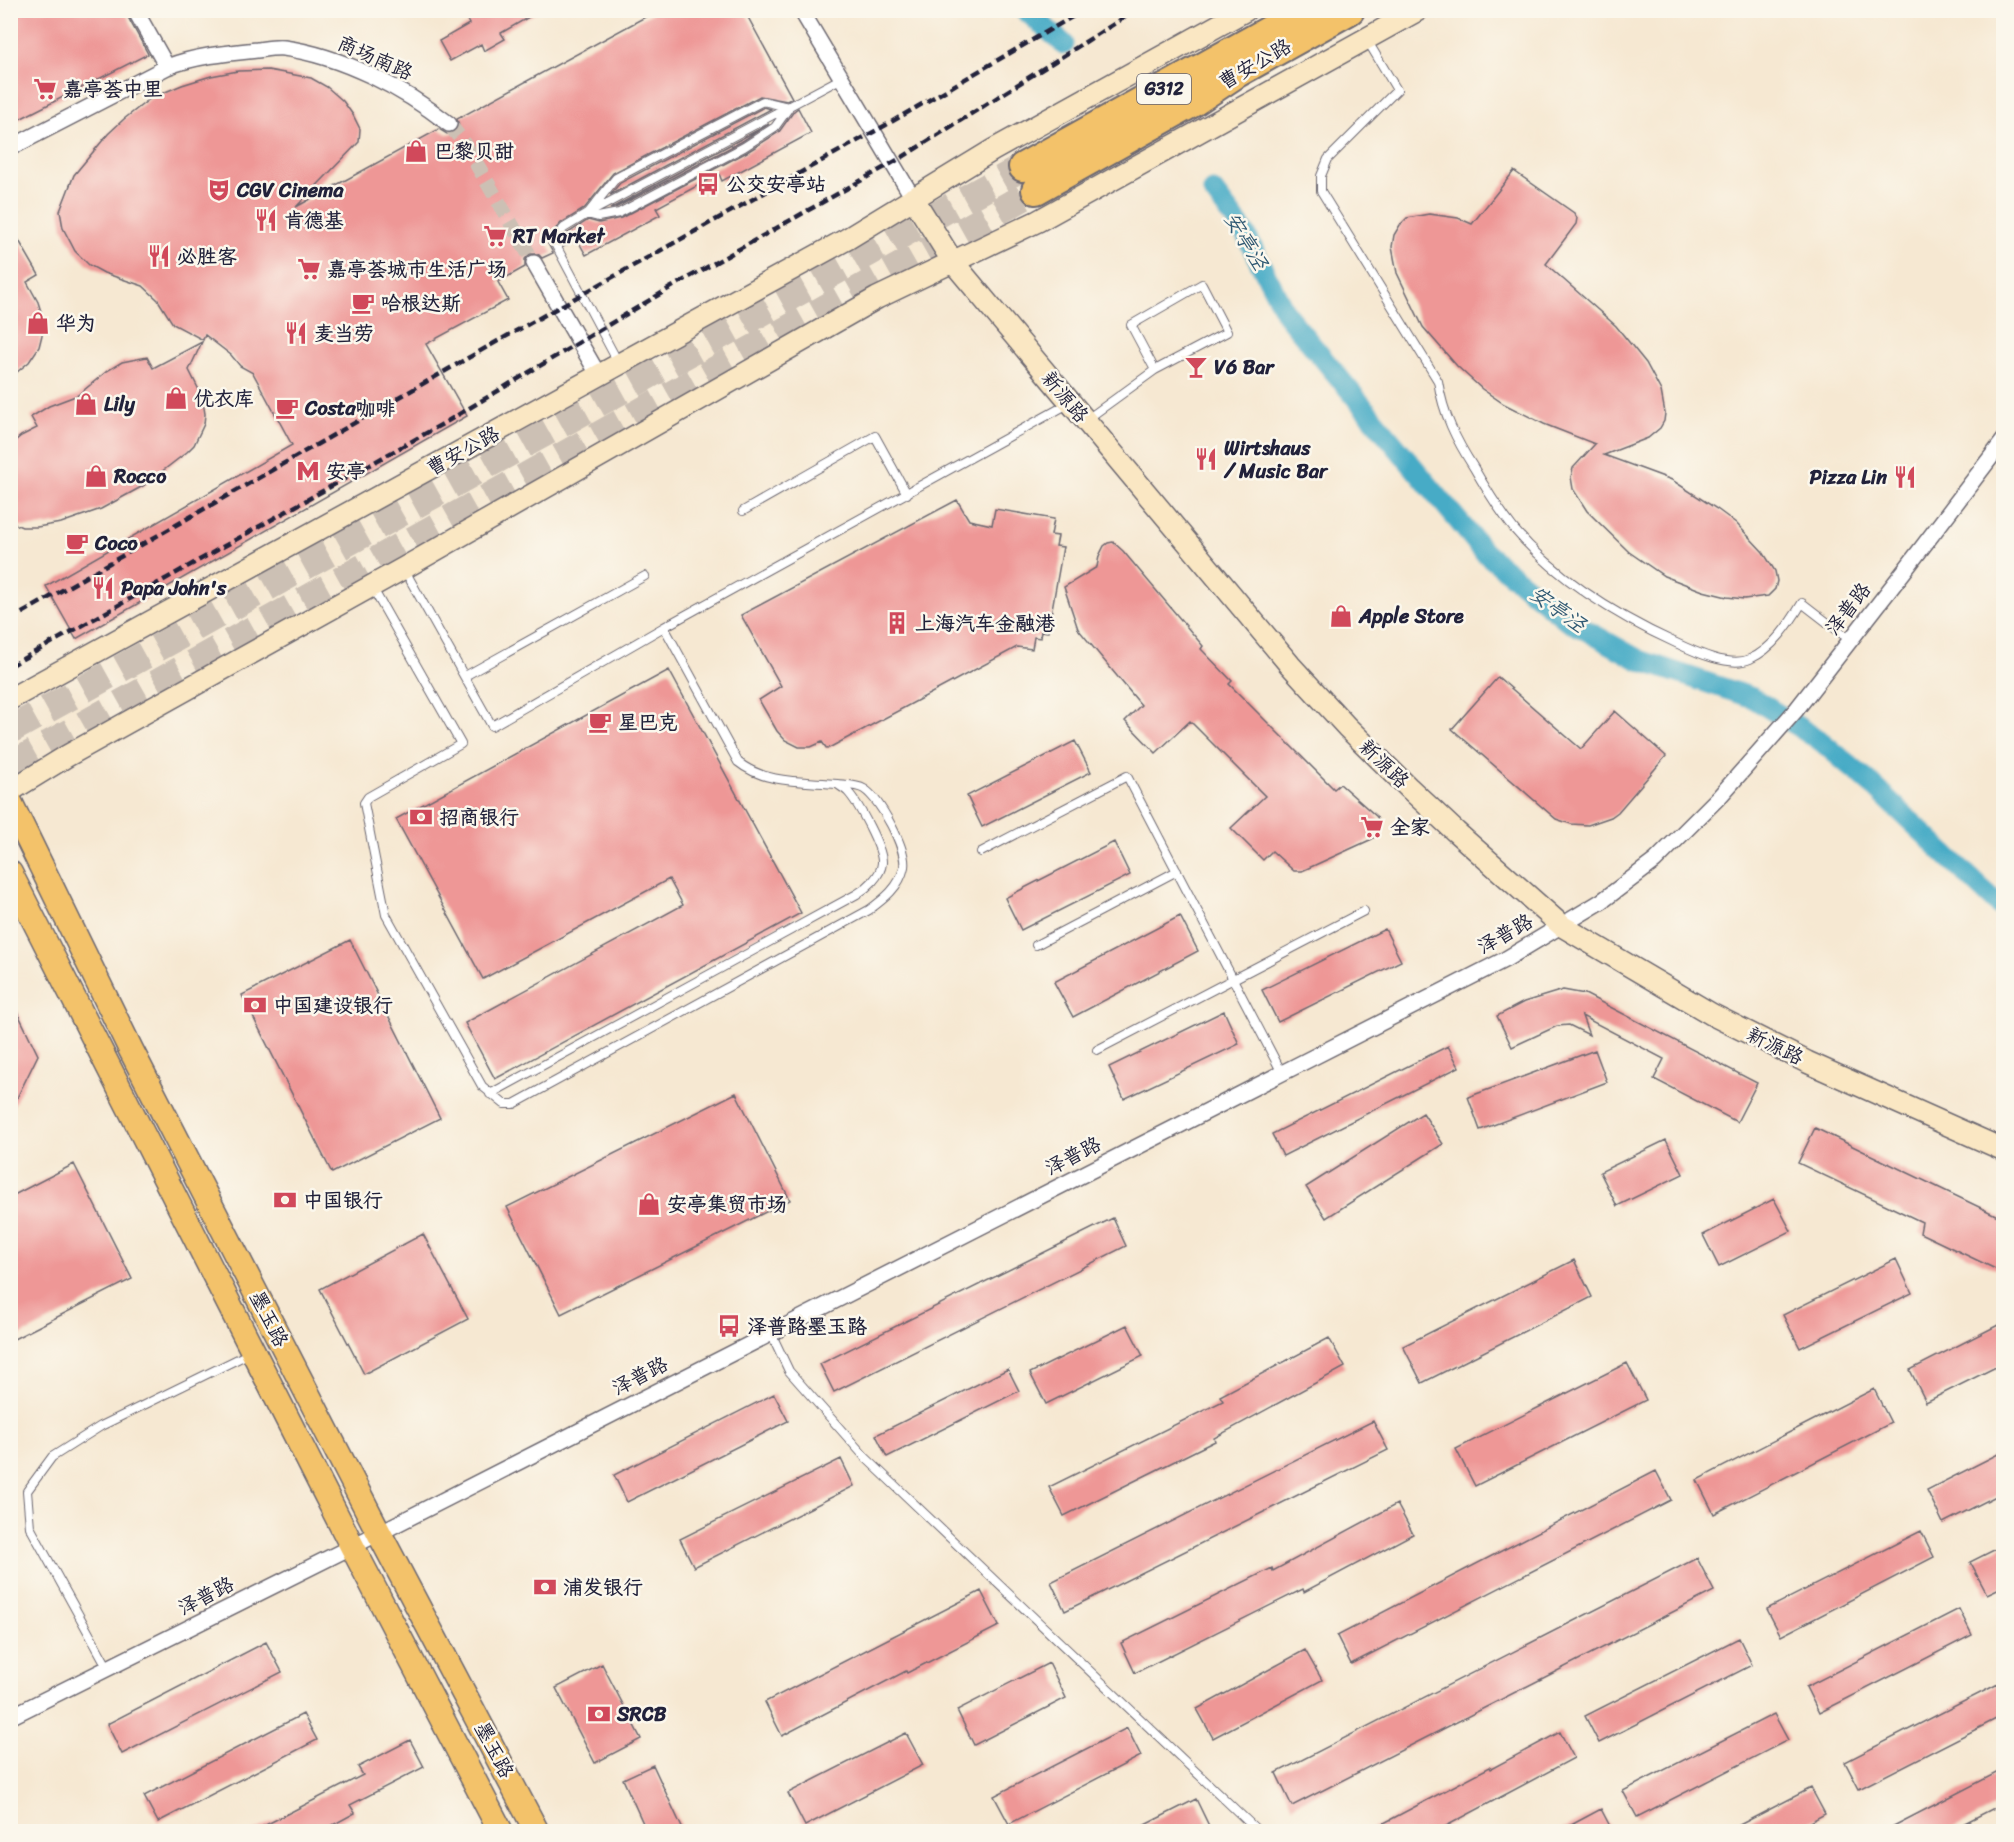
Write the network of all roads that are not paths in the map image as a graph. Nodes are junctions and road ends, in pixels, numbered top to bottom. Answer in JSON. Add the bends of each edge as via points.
{"nodes":[{"id":1,"x":135,"y":10,"type":"edge"},
{"id":2,"x":801,"y":10,"type":"edge"},
{"id":3,"x":1246,"y":10,"type":"edge"},
{"id":4,"x":1306,"y":10,"type":"edge"},
{"id":5,"x":1350,"y":10,"type":"edge"},
{"id":6,"x":1418,"y":10,"type":"edge"},
{"id":7,"x":1366,"y":39,"type":"junction"},
{"id":8,"x":167,"y":67,"type":"junction"},
{"id":9,"x":842,"y":78,"type":"junction"},
{"id":10,"x":789,"y":107,"type":"junction"},
{"id":11,"x":449,"y":124,"type":"tunnel mouth"},
{"id":12,"x":10,"y":148,"type":"edge"},
{"id":13,"x":913,"y":198,"type":"junction"},
{"id":14,"x":587,"y":214,"type":"junction"},
{"id":15,"x":953,"y":262,"type":"junction"},
{"id":16,"x":534,"y":263,"type":"tunnel mouth"},
{"id":17,"x":619,"y":364,"type":"junction"},
{"id":18,"x":1155,"y":370,"type":"junction"},
{"id":19,"x":599,"y":376,"type":"junction"},
{"id":20,"x":1070,"y":403,"type":"junction"},
{"id":21,"x":1085,"y":421,"type":"junction"},
{"id":22,"x":2004,"y":440,"type":"edge"},
{"id":23,"x":907,"y":494,"type":"junction"},
{"id":24,"x":743,"y":511,"type":"dead end"},
{"id":25,"x":404,"y":568,"type":"junction"},
{"id":26,"x":645,"y":576,"type":"dead end"},
{"id":27,"x":371,"y":586,"type":"junction"},
{"id":28,"x":664,"y":627,"type":"junction"},
{"id":29,"x":1851,"y":640,"type":"junction"},
{"id":30,"x":465,"y":676,"type":"junction"},
{"id":31,"x":10,"y":699,"type":"edge"},
{"id":32,"x":837,"y":784,"type":"junction"},
{"id":33,"x":10,"y":790,"type":"edge"},
{"id":34,"x":10,"y":801,"type":"edge"},
{"id":35,"x":981,"y":852,"type":"dead end"},
{"id":36,"x":1177,"y":871,"type":"junction"},
{"id":37,"x":10,"y":873,"type":"edge"},
{"id":38,"x":1364,"y":911,"type":"dead end"},
{"id":39,"x":1562,"y":926,"type":"junction"},
{"id":40,"x":1036,"y":945,"type":"dead end"},
{"id":41,"x":1233,"y":979,"type":"junction"},
{"id":42,"x":1097,"y":1050,"type":"dead end"},
{"id":43,"x":1282,"y":1073,"type":"junction"},
{"id":44,"x":490,"y":1094,"type":"junction"},
{"id":45,"x":2004,"y":1150,"type":"edge"},
{"id":46,"x":771,"y":1333,"type":"junction"},
{"id":47,"x":254,"y":1351,"type":"junction"},
{"id":48,"x":379,"y":1533,"type":"junction"},
{"id":49,"x":352,"y":1546,"type":"junction"},
{"id":50,"x":108,"y":1668,"type":"junction"},
{"id":51,"x":10,"y":1717,"type":"edge"},
{"id":52,"x":501,"y":1832,"type":"edge"},
{"id":53,"x":537,"y":1832,"type":"edge"},
{"id":54,"x":1259,"y":1832,"type":"edge"}],
"edges":[{"from":1,"to":8,"type":"street"},
{"from":2,"to":9,"type":"street"},
{"from":3,"to":13,"type":"main road","name":"曹安公路"},
{"from":4,"to":5,"type":"highway","name":"曹安公路","number":"G312","via":[[1029,179],[1192,103],[1237,73]]},
{"from":6,"to":7,"type":"main road"},
{"from":7,"to":15,"type":"main road","via":[[1038,221]]},
{"from":7,"to":29,"type":"lane","via":[[1397,90],[1328,159],[1321,176],[1321,190],[1438,381],[1452,429],[1514,529],[1600,603],[1669,640],[1713,658],[1733,662],[1750,659],[1779,635],[1802,603]]},
{"from":8,"to":11,"type":"street","name":"商场南路","via":[[184,60],[282,48],[329,59],[383,81]]},
{"from":8,"to":12,"type":"street","name":"商场南路"},
{"from":9,"to":10,"type":"lane"},
{"from":9,"to":13,"type":"street"},
{"from":10,"to":14,"type":"lane"},
{"from":10,"to":14,"type":"lane","via":[[775,127],[701,170],[619,213],[598,217]]},
{"from":10,"to":14,"type":"lane","via":[[763,101],[687,139],[616,178]]},
{"from":13,"to":15,"type":"main road","name":"新源路"},
{"from":13,"to":17,"type":"main road","name":"曹安公路","via":[[847,239]]},
{"from":14,"to":17,"type":"lane","via":[[553,240]]},
{"from":15,"to":20,"type":"main road","name":"新源路"},
{"from":15,"to":25,"type":"main road","via":[[877,298]]},
{"from":16,"to":19,"type":"street"},
{"from":17,"to":19,"type":"main road","name":"曹安公路"},
{"from":18,"to":18,"type":"lane","via":[[1227,332],[1202,284],[1131,326]]},
{"from":18,"to":21,"type":"lane"},
{"from":19,"to":31,"type":"main road","name":"曹安公路"},
{"from":20,"to":21,"type":"main road","name":"新源路"},
{"from":20,"to":23,"type":"lane"},
{"from":21,"to":39,"type":"main road","name":"新源路","via":[[1347,728]]},
{"from":22,"to":29,"type":"street","name":"泽普路"},
{"from":23,"to":24,"type":"lane","via":[[875,436]]},
{"from":23,"to":28,"type":"lane"},
{"from":25,"to":27,"type":"main road"},
{"from":25,"to":30,"type":"lane"},
{"from":26,"to":30,"type":"lane"},
{"from":27,"to":33,"type":"main road"},
{"from":27,"to":44,"type":"lane","via":[[461,744],[368,797],[364,803],[386,915]]},
{"from":28,"to":30,"type":"lane","via":[[492,726]]},
{"from":28,"to":32,"type":"lane","via":[[738,762],[750,772],[773,779]]},
{"from":29,"to":39,"type":"street","name":"泽普路","via":[[1767,744],[1655,861]]},
{"from":32,"to":44,"type":"lane","via":[[852,798],[879,849],[882,863],[867,888]]},
{"from":32,"to":44,"type":"lane","via":[[863,789],[873,798],[902,848],[904,866],[898,883],[886,898],[514,1104],[504,1104]]},
{"from":34,"to":48,"type":"main road","name":"墨玉路","via":[[137,1061]]},
{"from":35,"to":36,"type":"lane","via":[[1127,776]]},
{"from":36,"to":40,"type":"lane"},
{"from":36,"to":41,"type":"lane"},
{"from":37,"to":47,"type":"main road","name":"墨玉路"},
{"from":38,"to":41,"type":"lane"},
{"from":39,"to":43,"type":"street","name":"泽普路"},
{"from":39,"to":45,"type":"main road","name":"新源路","via":[[1723,1020]]},
{"from":41,"to":42,"type":"lane"},
{"from":41,"to":43,"type":"lane"},
{"from":43,"to":46,"type":"street","name":"泽普路"},
{"from":46,"to":48,"type":"street","name":"泽普路"},
{"from":46,"to":54,"type":"lane","via":[[789,1371],[865,1457]]},
{"from":47,"to":49,"type":"main road","name":"墨玉路"},
{"from":47,"to":50,"type":"lane","via":[[100,1426],[52,1457],[27,1491],[30,1527]]},
{"from":48,"to":49,"type":"street","name":"泽普路"},
{"from":48,"to":53,"type":"main road","name":"墨玉路"},
{"from":49,"to":50,"type":"street","name":"泽普路"},
{"from":49,"to":52,"type":"main road","name":"墨玉路"},
{"from":50,"to":51,"type":"street","name":"泽普路"}]}
